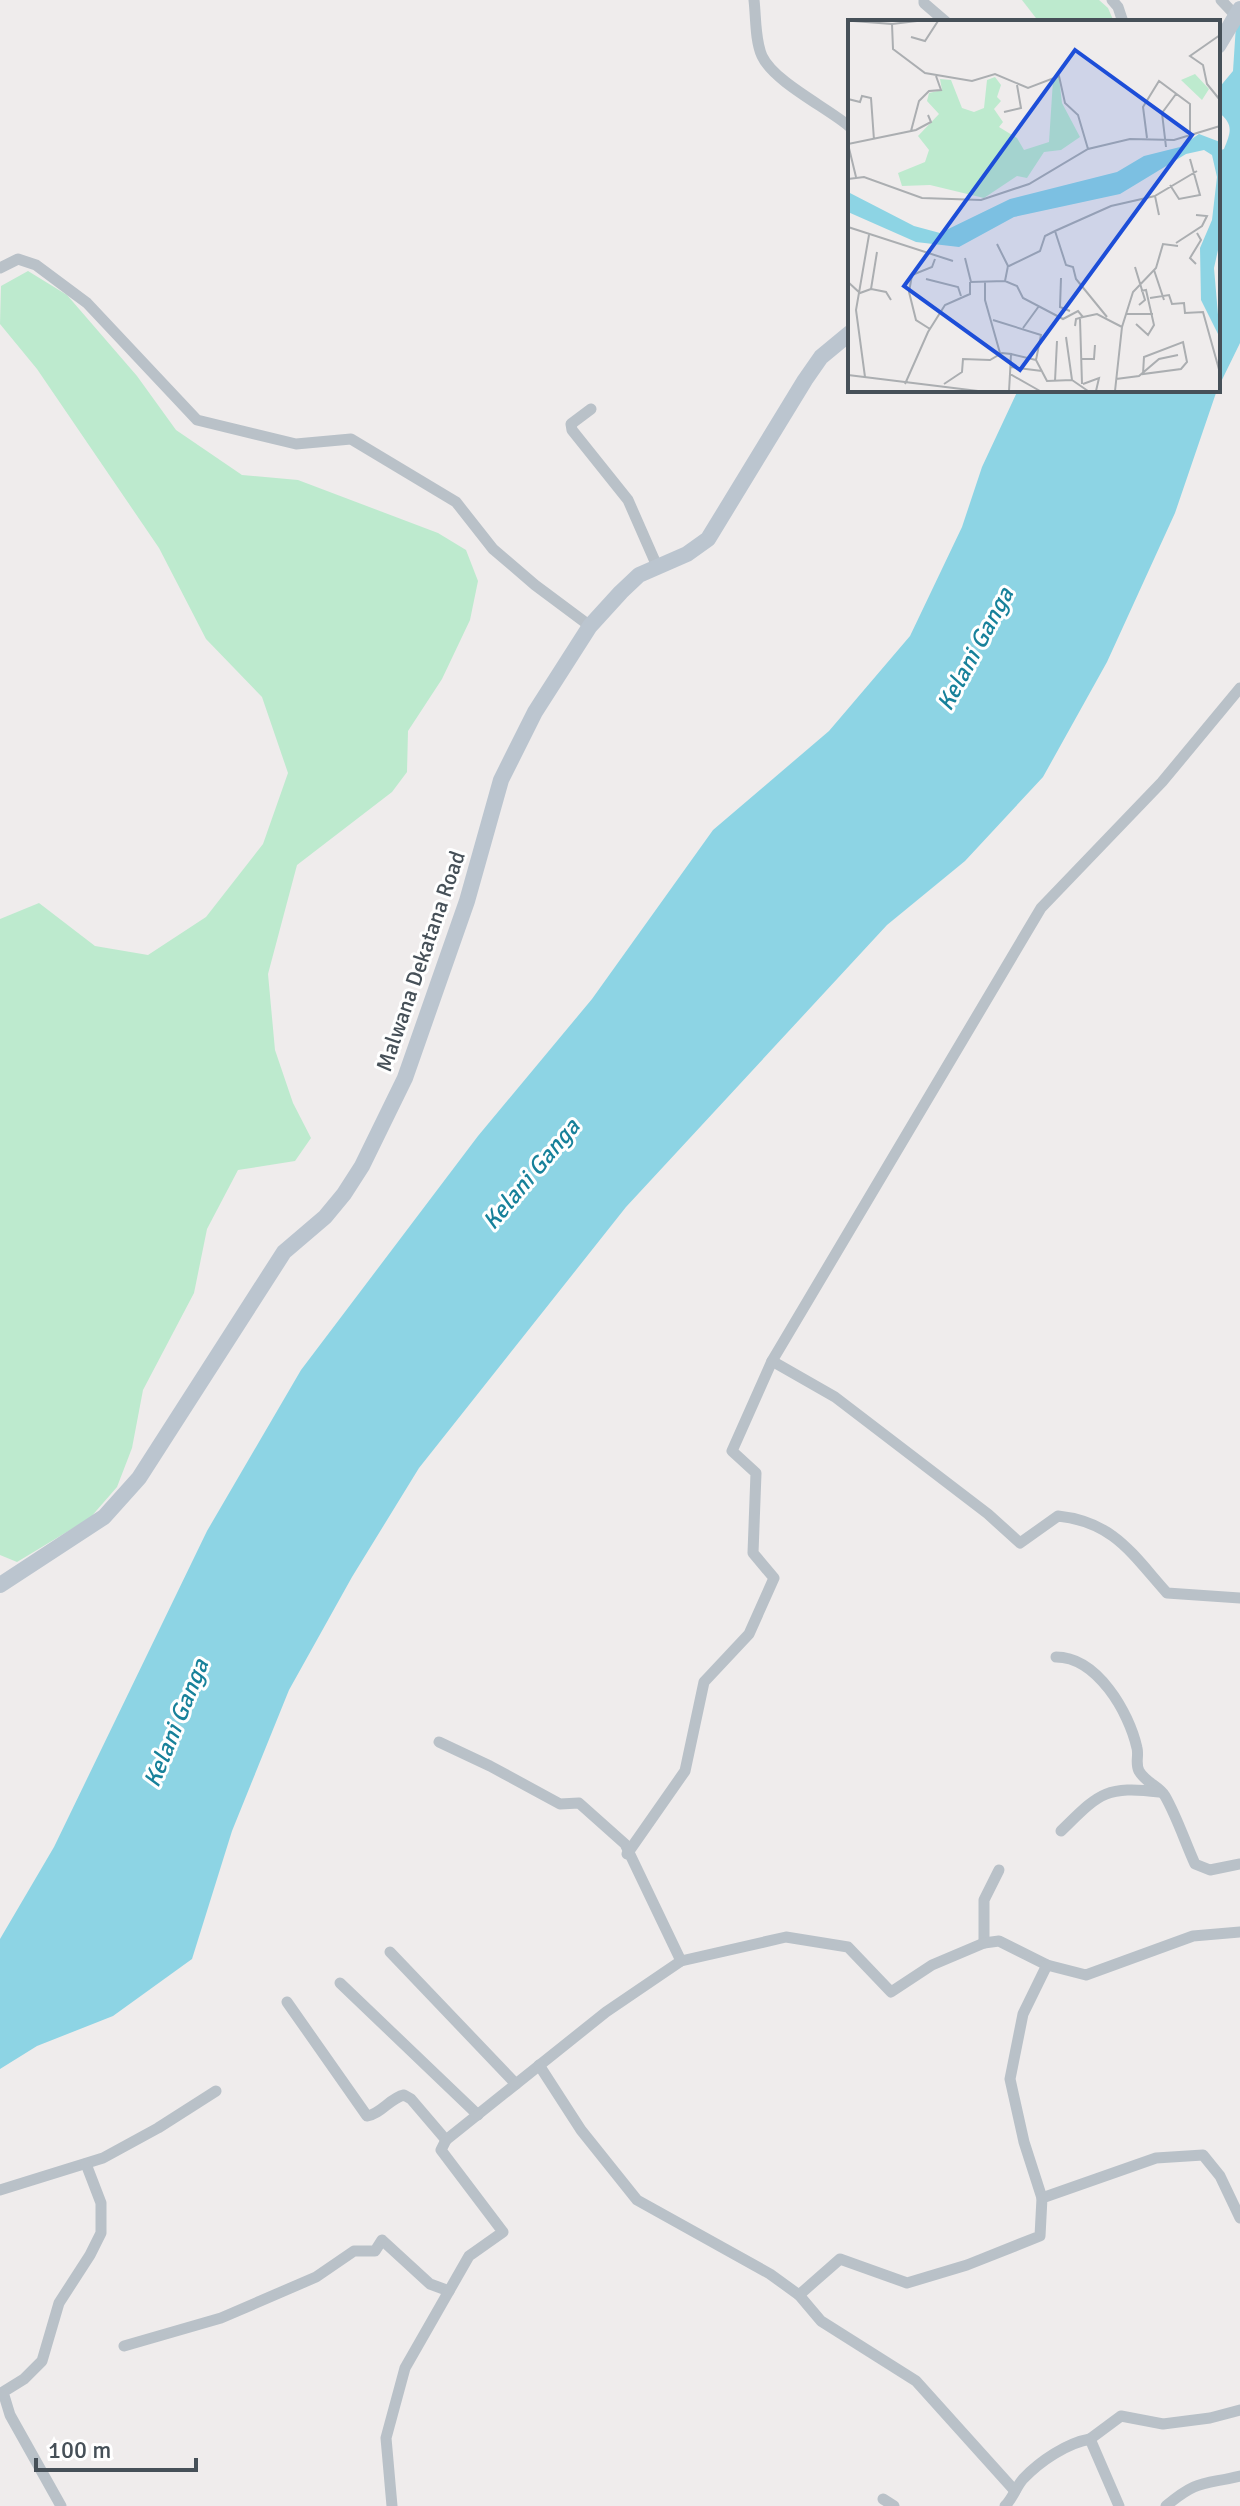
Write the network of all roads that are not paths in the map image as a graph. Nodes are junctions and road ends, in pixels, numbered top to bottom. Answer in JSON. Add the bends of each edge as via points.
{"nodes":[{"id":1,"x":754,"y":0,"type":"edge"},
{"id":2,"x":924,"y":0,"type":"edge"},
{"id":3,"x":1112,"y":0,"type":"edge"},
{"id":4,"x":1221,"y":0,"type":"edge"},
{"id":5,"x":1238,"y":12,"type":"edge"},
{"id":6,"x":944,"y":20,"type":"edge"},
{"id":7,"x":1122,"y":20,"type":"edge"},
{"id":8,"x":1220,"y":43,"type":"edge"},
{"id":9,"x":848,"y":125,"type":"edge"},
{"id":10,"x":0,"y":268,"type":"edge"},
{"id":11,"x":848,"y":335,"type":"edge"},
{"id":12,"x":591,"y":409,"type":"dead end"},
{"id":13,"x":657,"y":566,"type":"junction"},
{"id":14,"x":590,"y":626,"type":"junction"},
{"id":15,"x":1240,"y":688,"type":"edge"},
{"id":16,"x":772,"y":1361,"type":"junction"},
{"id":17,"x":0,"y":1585,"type":"edge"},
{"id":18,"x":1240,"y":1598,"type":"edge"},
{"id":19,"x":1056,"y":1657,"type":"dead end"},
{"id":20,"x":439,"y":1742,"type":"dead end"},
{"id":21,"x":1164,"y":1792,"type":"junction"},
{"id":22,"x":1061,"y":1831,"type":"dead end"},
{"id":23,"x":627,"y":1854,"type":"junction"},
{"id":24,"x":1240,"y":1864,"type":"edge"},
{"id":25,"x":999,"y":1870,"type":"dead end"},
{"id":26,"x":1240,"y":1932,"type":"edge"},
{"id":27,"x":984,"y":1943,"type":"junction"},
{"id":28,"x":390,"y":1952,"type":"dead end"},
{"id":29,"x":681,"y":1961,"type":"junction"},
{"id":30,"x":1047,"y":1965,"type":"junction"},
{"id":31,"x":340,"y":1983,"type":"dead end"},
{"id":32,"x":287,"y":2002,"type":"dead end"},
{"id":33,"x":539,"y":2065,"type":"junction"},
{"id":34,"x":516,"y":2084,"type":"junction"},
{"id":35,"x":216,"y":2091,"type":"dead end"},
{"id":36,"x":478,"y":2115,"type":"junction"},
{"id":37,"x":446,"y":2140,"type":"junction"},
{"id":38,"x":86,"y":2164,"type":"junction"},
{"id":39,"x":0,"y":2190,"type":"edge"},
{"id":40,"x":1042,"y":2198,"type":"junction"},
{"id":41,"x":1240,"y":2218,"type":"edge"},
{"id":42,"x":449,"y":2291,"type":"junction"},
{"id":43,"x":799,"y":2295,"type":"junction"},
{"id":44,"x":124,"y":2346,"type":"dead end"},
{"id":45,"x":1240,"y":2410,"type":"edge"},
{"id":46,"x":1090,"y":2439,"type":"junction"},
{"id":47,"x":1240,"y":2476,"type":"edge"},
{"id":48,"x":1015,"y":2491,"type":"junction"},
{"id":49,"x":61,"y":2506,"type":"edge"},
{"id":50,"x":392,"y":2506,"type":"edge"},
{"id":51,"x":1005,"y":2506,"type":"edge"},
{"id":52,"x":1119,"y":2506,"type":"edge"},
{"id":53,"x":1166,"y":2506,"type":"edge"}],
"edges":[{"from":1,"to":9,"type":"street","via":[[761,54],[770,67]]},
{"from":2,"to":6,"type":"street"},
{"from":3,"to":7,"type":"street"},
{"from":4,"to":5,"type":"street"},
{"from":5,"to":8,"type":"main road"},
{"from":10,"to":14,"type":"street","via":[[18,259],[36,265],[87,303],[197,420],[296,444],[351,439],[456,502],[493,549]]},
{"from":11,"to":13,"type":"main road","name":"Malwana Dekatana Road","via":[[821,357],[805,380],[708,539]]},
{"from":12,"to":13,"type":"street","via":[[571,424],[572,430],[628,500]]},
{"from":13,"to":14,"type":"main road","name":"Malwana Dekatana Road","via":[[639,575]]},
{"from":14,"to":17,"type":"main road","name":"Malwana Dekatana Road","via":[[535,712],[501,780],[425,1026],[394,1103],[356,1175],[325,1217],[284,1252],[139,1478],[104,1517]]},
{"from":15,"to":16,"type":"street","via":[[1162,782],[1041,908]]},
{"from":16,"to":18,"type":"street","via":[[835,1397],[1020,1543],[1058,1516],[1081,1519],[1116,1536],[1167,1593]]},
{"from":16,"to":23,"type":"street","via":[[732,1451],[756,1473],[753,1553],[774,1578],[749,1634],[704,1682],[685,1771]]},
{"from":19,"to":21,"type":"street","via":[[1070,1659],[1099,1677],[1126,1718],[1138,1750],[1138,1770]]},
{"from":20,"to":23,"type":"street","via":[[560,1804],[579,1803],[625,1844]]},
{"from":21,"to":22,"type":"street","via":[[1130,1788],[1096,1797]]},
{"from":21,"to":24,"type":"street","via":[[1195,1864],[1210,1870]]},
{"from":23,"to":29,"type":"street"},
{"from":25,"to":27,"type":"street","via":[[984,1900]]},
{"from":26,"to":30,"type":"street","via":[[1193,1936],[1086,1975]]},
{"from":27,"to":29,"type":"street","via":[[932,1965],[891,1992],[848,1947],[786,1937]]},
{"from":27,"to":30,"type":"street","via":[[999,1941]]},
{"from":28,"to":34,"type":"street"},
{"from":29,"to":33,"type":"street"},
{"from":30,"to":40,"type":"street","via":[[1023,2014],[1010,2079]]},
{"from":31,"to":36,"type":"street"},
{"from":32,"to":37,"type":"street","via":[[366,2114],[371,2116],[404,2095]]},
{"from":33,"to":34,"type":"street"},
{"from":33,"to":43,"type":"street","via":[[581,2130],[637,2200]]},
{"from":34,"to":36,"type":"street"},
{"from":35,"to":38,"type":"street"},
{"from":36,"to":37,"type":"street"},
{"from":37,"to":42,"type":"street","via":[[441,2150],[503,2232],[469,2256]]},
{"from":38,"to":39,"type":"street"},
{"from":38,"to":49,"type":"street","via":[[101,2203],[101,2233],[59,2303],[42,2361],[3,2392],[10,2415]]},
{"from":40,"to":41,"type":"street","via":[[1156,2158],[1203,2155],[1220,2176]]},
{"from":40,"to":43,"type":"street","via":[[1040,2236],[907,2283],[840,2259]]},
{"from":42,"to":44,"type":"street","via":[[430,2284],[382,2240],[375,2251],[354,2251],[316,2277],[221,2318]]},
{"from":42,"to":50,"type":"street","via":[[405,2368],[386,2438]]},
{"from":43,"to":48,"type":"street","via":[[821,2321],[916,2381]]},
{"from":45,"to":46,"type":"street","via":[[1163,2424],[1121,2416]]},
{"from":46,"to":48,"type":"street","via":[[1056,2453]]},
{"from":46,"to":52,"type":"street"},
{"from":47,"to":53,"type":"street","via":[[1187,2488]]},
{"from":48,"to":51,"type":"street"}]}
